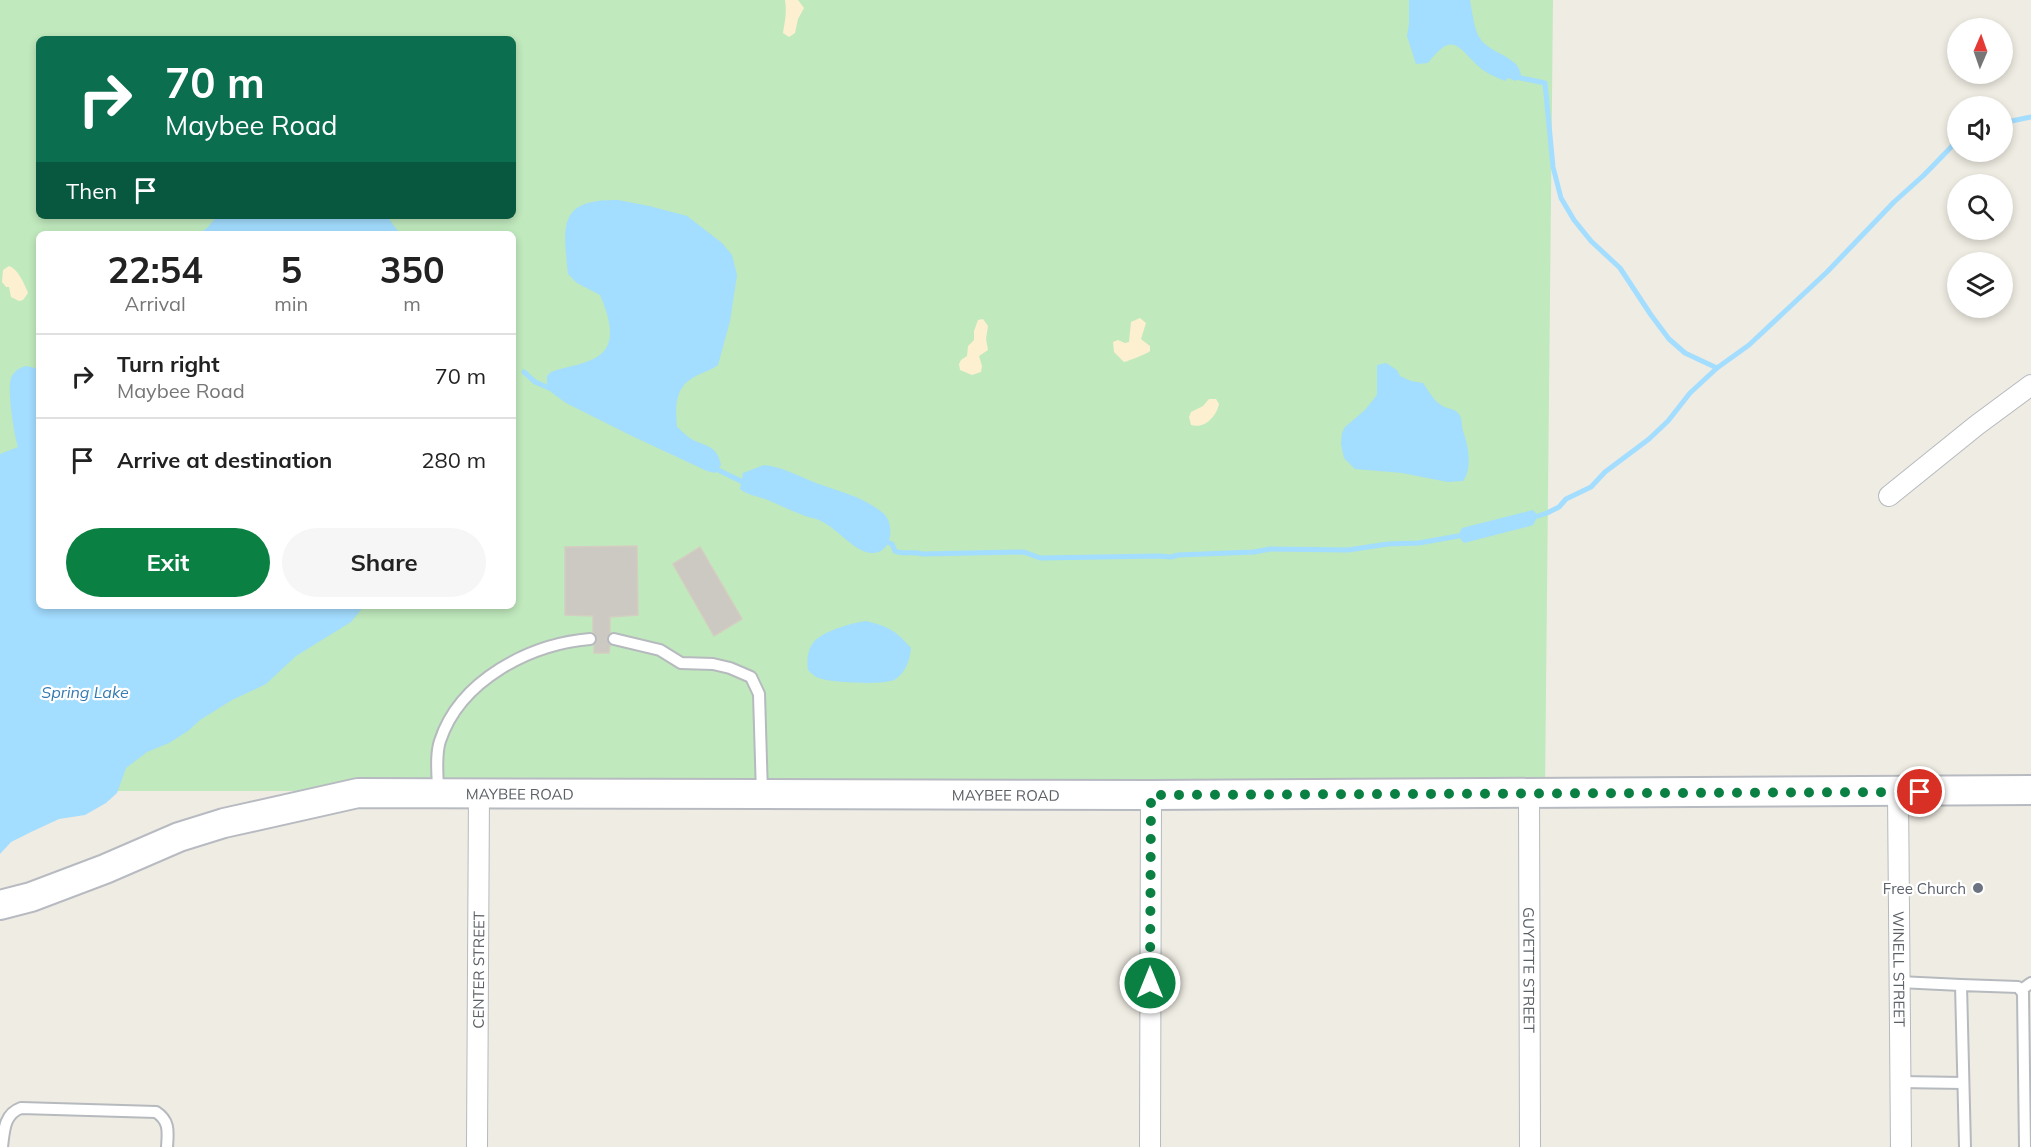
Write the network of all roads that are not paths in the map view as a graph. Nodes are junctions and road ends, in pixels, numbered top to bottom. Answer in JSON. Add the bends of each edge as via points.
{"nodes":[{"id":1,"x":2031,"y":385,"type":"edge"},
{"id":2,"x":1889,"y":496,"type":"dead end"},
{"id":3,"x":590,"y":639,"type":"dead end"},
{"id":4,"x":614,"y":639,"type":"dead end"},
{"id":5,"x":2031,"y":790,"type":"edge"},
{"id":6,"x":438,"y":792,"type":"junction"},
{"id":7,"x":1898,"y":792,"type":"junction"},
{"id":8,"x":478,"y":793,"type":"junction"},
{"id":9,"x":1529,"y":794,"type":"junction"},
{"id":10,"x":1151,"y":795,"type":"junction"},
{"id":11,"x":762,"y":796,"type":"junction"},
{"id":12,"x":0,"y":905,"type":"edge"},
{"id":13,"x":1899,"y":982,"type":"junction"},
{"id":14,"x":2031,"y":983,"type":"edge"},
{"id":15,"x":1962,"y":985,"type":"junction"},
{"id":16,"x":2021,"y":990,"type":"junction"},
{"id":17,"x":1900,"y":1082,"type":"junction"},
{"id":18,"x":1963,"y":1083,"type":"junction"},
{"id":19,"x":2,"y":1147,"type":"edge"},
{"id":20,"x":167,"y":1147,"type":"edge"},
{"id":21,"x":477,"y":1147,"type":"edge"},
{"id":22,"x":1150,"y":1147,"type":"edge"},
{"id":23,"x":1530,"y":1147,"type":"edge"},
{"id":24,"x":1901,"y":1147,"type":"edge"},
{"id":25,"x":1965,"y":1147,"type":"edge"},
{"id":26,"x":2025,"y":1147,"type":"edge"}],
"edges":[{"from":1,"to":2,"type":"street"},
{"from":3,"to":6,"type":"lane","via":[[542,648],[487,677],[472,692],[450,719],[439,742]]},
{"from":4,"to":11,"type":"lane","via":[[660,650],[681,663],[713,664],[751,677],[759,694]]},
{"from":5,"to":7,"type":"main road","name":"MAYBEE ROAD"},
{"from":6,"to":8,"type":"main road","name":"MAYBEE ROAD"},
{"from":6,"to":12,"type":"main road","name":"MAYBEE ROAD","via":[[358,793],[224,823],[179,837],[32,897]]},
{"from":7,"to":9,"type":"main road","name":"MAYBEE ROAD"},
{"from":7,"to":13,"type":"street","name":"WINELL STREET"},
{"from":8,"to":11,"type":"main road","name":"MAYBEE ROAD"},
{"from":8,"to":21,"type":"street","name":"CENTER STREET"},
{"from":9,"to":10,"type":"main road","name":"MAYBEE ROAD"},
{"from":9,"to":23,"type":"street","name":"GUYETTE STREET"},
{"from":10,"to":11,"type":"main road","name":"MAYBEE ROAD"},
{"from":10,"to":22,"type":"street"},
{"from":13,"to":15,"type":"lane"},
{"from":13,"to":17,"type":"street","name":"WINELL STREET"},
{"from":14,"to":16,"type":"lane"},
{"from":15,"to":16,"type":"lane"},
{"from":15,"to":18,"type":"lane"},
{"from":16,"to":26,"type":"lane"},
{"from":17,"to":18,"type":"lane"},
{"from":17,"to":24,"type":"street","name":"WINELL STREET"},
{"from":18,"to":25,"type":"lane"},
{"from":19,"to":20,"type":"lane","via":[[6,1122],[21,1108],[156,1112],[168,1126]]}]}
